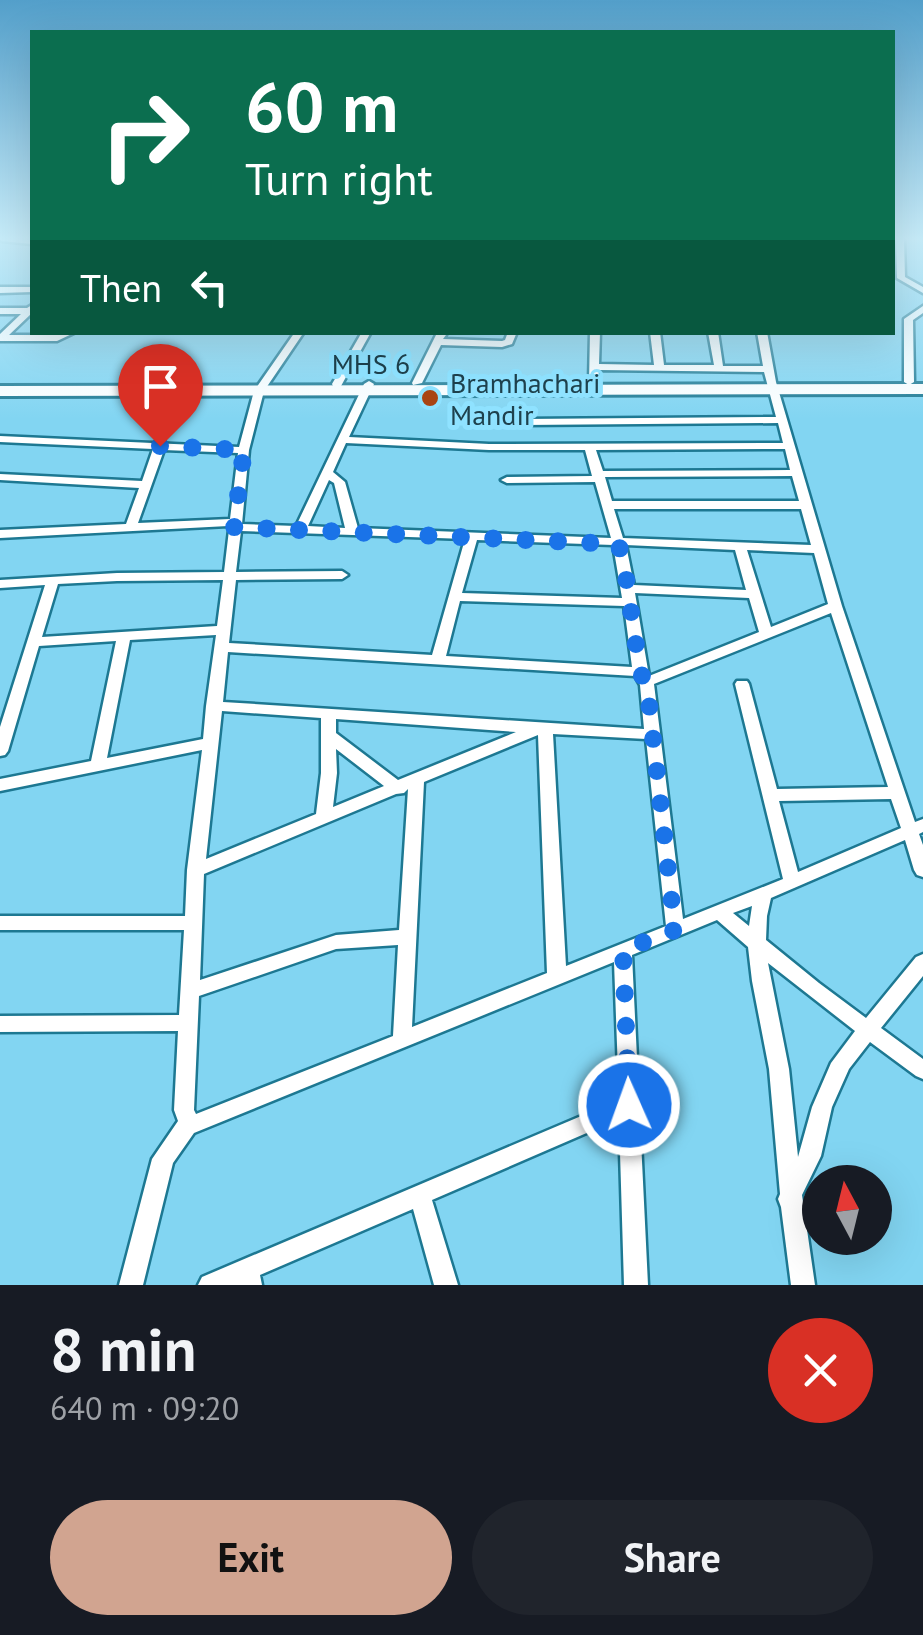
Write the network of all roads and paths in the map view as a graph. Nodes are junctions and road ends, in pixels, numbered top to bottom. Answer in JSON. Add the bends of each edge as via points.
{"nodes":[{"id":1,"x":923,"y":309,"type":"edge"},
{"id":2,"x":30,"y":310,"type":"edge"},
{"id":3,"x":0,"y":311,"type":"edge"},
{"id":4,"x":30,"y":311,"type":"edge"},
{"id":5,"x":64,"y":335,"type":"edge"},
{"id":6,"x":298,"y":335,"type":"edge"},
{"id":7,"x":365,"y":335,"type":"edge"},
{"id":8,"x":512,"y":335,"type":"edge"},
{"id":9,"x":595,"y":335,"type":"edge"},
{"id":10,"x":655,"y":335,"type":"edge"},
{"id":11,"x":714,"y":335,"type":"edge"},
{"id":12,"x":763,"y":335,"type":"edge"},
{"id":13,"x":440,"y":337,"type":"edge"},
{"id":14,"x":0,"y":338,"type":"edge"},
{"id":15,"x":659,"y":367,"type":"junction"},
{"id":16,"x":719,"y":368,"type":"junction"},
{"id":17,"x":594,"y":375,"type":"junction"},
{"id":18,"x":771,"y":380,"type":"junction"},
{"id":19,"x":417,"y":383,"type":"junction"},
{"id":20,"x":337,"y":384,"type":"junction"},
{"id":21,"x":919,"y":384,"type":"edge"},
{"id":22,"x":368,"y":387,"type":"junction"},
{"id":23,"x":0,"y":388,"type":"edge"},
{"id":24,"x":262,"y":388,"type":"junction"},
{"id":25,"x":782,"y":420,"type":"junction"},
{"id":26,"x":524,"y":422,"type":"dead end"},
{"id":27,"x":0,"y":439,"type":"edge"},
{"id":28,"x":344,"y":440,"type":"junction"},
{"id":29,"x":160,"y":446,"type":"junction"},
{"id":30,"x":790,"y":446,"type":"junction"},
{"id":31,"x":590,"y":448,"type":"junction"},
{"id":32,"x":244,"y":450,"type":"junction"},
{"id":33,"x":328,"y":473,"type":"junction"},
{"id":34,"x":797,"y":473,"type":"junction"},
{"id":35,"x":597,"y":476,"type":"junction"},
{"id":36,"x":0,"y":477,"type":"edge"},
{"id":37,"x":507,"y":480,"type":"dead end"},
{"id":38,"x":146,"y":485,"type":"junction"},
{"id":39,"x":606,"y":505,"type":"junction"},
{"id":40,"x":806,"y":505,"type":"junction"},
{"id":41,"x":234,"y":525,"type":"junction"},
{"id":42,"x":131,"y":526,"type":"junction"},
{"id":43,"x":301,"y":528,"type":"junction"},
{"id":44,"x":352,"y":530,"type":"junction"},
{"id":45,"x":0,"y":534,"type":"edge"},
{"id":46,"x":471,"y":538,"type":"junction"},
{"id":47,"x":618,"y":544,"type":"junction"},
{"id":48,"x":740,"y":547,"type":"junction"},
{"id":49,"x":818,"y":549,"type":"junction"},
{"id":50,"x":342,"y":574,"type":"dead end"},
{"id":51,"x":228,"y":576,"type":"junction"},
{"id":52,"x":53,"y":580,"type":"junction"},
{"id":53,"x":0,"y":584,"type":"edge"},
{"id":54,"x":754,"y":594,"type":"junction"},
{"id":55,"x":455,"y":596,"type":"junction"},
{"id":56,"x":629,"y":596,"type":"junction"},
{"id":57,"x":835,"y":606,"type":"junction"},
{"id":58,"x":766,"y":634,"type":"junction"},
{"id":59,"x":124,"y":636,"type":"junction"},
{"id":60,"x":222,"y":638,"type":"junction"},
{"id":61,"x":34,"y":642,"type":"junction"},
{"id":62,"x":438,"y":659,"type":"junction"},
{"id":63,"x":643,"y":677,"type":"junction"},
{"id":64,"x":742,"y":684,"type":"dead end"},
{"id":65,"x":213,"y":706,"type":"junction"},
{"id":66,"x":328,"y":714,"type":"junction"},
{"id":67,"x":465,"y":723,"type":"junction"},
{"id":68,"x":542,"y":729,"type":"junction"},
{"id":69,"x":652,"y":734,"type":"junction"},
{"id":70,"x":330,"y":736,"type":"junction"},
{"id":71,"x":209,"y":743,"type":"junction"},
{"id":72,"x":492,"y":748,"type":"junction"},
{"id":73,"x":0,"y":751,"type":"edge"},
{"id":74,"x":98,"y":766,"type":"junction"},
{"id":75,"x":416,"y":782,"type":"junction"},
{"id":76,"x":0,"y":785,"type":"edge"},
{"id":77,"x":398,"y":789,"type":"junction"},
{"id":78,"x":898,"y":793,"type":"junction"},
{"id":79,"x":770,"y":795,"type":"junction"},
{"id":80,"x":322,"y":819,"type":"junction"},
{"id":81,"x":916,"y":828,"type":"edge"},
{"id":82,"x":196,"y":870,"type":"junction"},
{"id":83,"x":923,"y":870,"type":"edge"},
{"id":84,"x":792,"y":882,"type":"junction"},
{"id":85,"x":762,"y":894,"type":"junction"},
{"id":86,"x":718,"y":912,"type":"junction"},
{"id":87,"x":0,"y":923,"type":"edge"},
{"id":88,"x":193,"y":923,"type":"junction"},
{"id":89,"x":675,"y":930,"type":"junction"},
{"id":90,"x":408,"y":938,"type":"junction"},
{"id":91,"x":754,"y":940,"type":"junction"},
{"id":92,"x":623,"y":950,"type":"junction"},
{"id":93,"x":923,"y":962,"type":"edge"},
{"id":94,"x":556,"y":978,"type":"junction"},
{"id":95,"x":190,"y":991,"type":"junction"},
{"id":96,"x":0,"y":1024,"type":"edge"},
{"id":97,"x":188,"y":1024,"type":"junction"},
{"id":98,"x":868,"y":1030,"type":"junction"},
{"id":99,"x":402,"y":1040,"type":"junction"},
{"id":100,"x":923,"y":1070,"type":"edge"},
{"id":101,"x":629,"y":1105,"type":"junction"},
{"id":102,"x":189,"y":1123,"type":"junction"},
{"id":103,"x":420,"y":1195,"type":"junction"},
{"id":104,"x":789,"y":1200,"type":"junction"},
{"id":105,"x":248,"y":1277,"type":"edge"},
{"id":106,"x":130,"y":1285,"type":"edge"},
{"id":107,"x":210,"y":1285,"type":"edge"},
{"id":108,"x":446,"y":1285,"type":"edge"},
{"id":109,"x":636,"y":1285,"type":"edge"},
{"id":110,"x":803,"y":1285,"type":"edge"}],
"edges":[{"from":1,"to":21,"type":"street","via":[[905,328]]},
{"from":2,"to":3,"type":"street"},
{"from":4,"to":14,"type":"street"},
{"from":5,"to":14,"type":"street"},
{"from":6,"to":24,"type":"street"},
{"from":7,"to":20,"type":"street"},
{"from":8,"to":13,"type":"street","via":[[502,344]]},
{"from":9,"to":17,"type":"street"},
{"from":10,"to":15,"type":"street"},
{"from":11,"to":16,"type":"street"},
{"from":12,"to":18,"type":"street"},
{"from":13,"to":19,"type":"street"},
{"from":15,"to":16,"type":"street"},
{"from":15,"to":17,"type":"street"},
{"from":16,"to":18,"type":"street"},
{"from":17,"to":18,"type":"main road"},
{"from":17,"to":19,"type":"main road"},
{"from":18,"to":21,"type":"main road","name":"MHS 6"},
{"from":18,"to":22,"type":"main road","name":"MHS 6"},
{"from":18,"to":25,"type":"street"},
{"from":19,"to":22,"type":"main road"},
{"from":20,"to":22,"type":"main road"},
{"from":20,"to":24,"type":"main road"},
{"from":22,"to":24,"type":"main road","name":"MHS 6"},
{"from":22,"to":28,"type":"street"},
{"from":23,"to":24,"type":"main road","name":"MHS 6"},
{"from":24,"to":32,"type":"street"},
{"from":25,"to":26,"type":"street"},
{"from":25,"to":30,"type":"street"},
{"from":27,"to":29,"type":"street"},
{"from":28,"to":31,"type":"street"},
{"from":28,"to":33,"type":"street"},
{"from":29,"to":32,"type":"street"},
{"from":29,"to":38,"type":"street"},
{"from":30,"to":31,"type":"street"},
{"from":30,"to":34,"type":"street"},
{"from":31,"to":35,"type":"street"},
{"from":32,"to":41,"type":"street"},
{"from":33,"to":43,"type":"street"},
{"from":33,"to":44,"type":"street","via":[[338,480]]},
{"from":34,"to":35,"type":"street"},
{"from":34,"to":40,"type":"street"},
{"from":35,"to":37,"type":"street"},
{"from":35,"to":39,"type":"street"},
{"from":36,"to":38,"type":"street"},
{"from":38,"to":42,"type":"street"},
{"from":39,"to":40,"type":"street"},
{"from":39,"to":47,"type":"street"},
{"from":40,"to":49,"type":"street"},
{"from":41,"to":42,"type":"street"},
{"from":41,"to":43,"type":"street"},
{"from":41,"to":51,"type":"street"},
{"from":42,"to":45,"type":"street"},
{"from":43,"to":44,"type":"street"},
{"from":44,"to":46,"type":"street"},
{"from":46,"to":47,"type":"street"},
{"from":46,"to":55,"type":"street"},
{"from":47,"to":48,"type":"street"},
{"from":47,"to":56,"type":"street"},
{"from":48,"to":49,"type":"street"},
{"from":48,"to":54,"type":"street"},
{"from":49,"to":57,"type":"street"},
{"from":50,"to":51,"type":"street"},
{"from":51,"to":52,"type":"street"},
{"from":51,"to":60,"type":"street"},
{"from":52,"to":53,"type":"street"},
{"from":52,"to":61,"type":"street"},
{"from":54,"to":56,"type":"street"},
{"from":54,"to":58,"type":"street"},
{"from":55,"to":56,"type":"street"},
{"from":55,"to":62,"type":"street"},
{"from":56,"to":63,"type":"street"},
{"from":57,"to":58,"type":"street"},
{"from":57,"to":78,"type":"street"},
{"from":58,"to":63,"type":"street"},
{"from":59,"to":60,"type":"street"},
{"from":59,"to":61,"type":"street"},
{"from":59,"to":74,"type":"street"},
{"from":60,"to":62,"type":"street"},
{"from":60,"to":65,"type":"street"},
{"from":61,"to":73,"type":"street"},
{"from":62,"to":63,"type":"street"},
{"from":63,"to":69,"type":"street"},
{"from":64,"to":79,"type":"street"},
{"from":65,"to":66,"type":"street"},
{"from":65,"to":71,"type":"street"},
{"from":66,"to":67,"type":"street"},
{"from":66,"to":70,"type":"street"},
{"from":67,"to":68,"type":"street"},
{"from":67,"to":72,"type":"street"},
{"from":68,"to":69,"type":"street"},
{"from":68,"to":72,"type":"street"},
{"from":68,"to":94,"type":"street"},
{"from":69,"to":89,"type":"street"},
{"from":70,"to":77,"type":"street"},
{"from":70,"to":80,"type":"street"},
{"from":71,"to":74,"type":"street"},
{"from":71,"to":82,"type":"street"},
{"from":72,"to":75,"type":"street"},
{"from":74,"to":76,"type":"street"},
{"from":75,"to":77,"type":"street"},
{"from":75,"to":90,"type":"street"},
{"from":77,"to":80,"type":"street"},
{"from":78,"to":79,"type":"street"},
{"from":78,"to":81,"type":"street"},
{"from":79,"to":84,"type":"street"},
{"from":80,"to":82,"type":"street"},
{"from":81,"to":83,"type":"street"},
{"from":81,"to":84,"type":"street"},
{"from":82,"to":88,"type":"street"},
{"from":84,"to":85,"type":"street"},
{"from":85,"to":86,"type":"street"},
{"from":85,"to":91,"type":"street"},
{"from":86,"to":89,"type":"street"},
{"from":86,"to":91,"type":"street"},
{"from":87,"to":88,"type":"street"},
{"from":88,"to":95,"type":"street"},
{"from":89,"to":92,"type":"street"},
{"from":90,"to":95,"type":"street","via":[[336,942]]},
{"from":90,"to":99,"type":"street"},
{"from":91,"to":98,"type":"street"},
{"from":91,"to":104,"type":"street","via":[[778,1067]]},
{"from":92,"to":94,"type":"street"},
{"from":92,"to":101,"type":"street"},
{"from":93,"to":98,"type":"street"},
{"from":94,"to":99,"type":"street"},
{"from":95,"to":97,"type":"street"},
{"from":96,"to":97,"type":"street"},
{"from":97,"to":102,"type":"street"},
{"from":98,"to":100,"type":"street"},
{"from":98,"to":104,"type":"street","via":[[841,1063]]},
{"from":99,"to":102,"type":"street"},
{"from":101,"to":103,"type":"street"},
{"from":101,"to":109,"type":"street"},
{"from":102,"to":106,"type":"street","via":[[163,1159]]},
{"from":103,"to":105,"type":"street"},
{"from":103,"to":108,"type":"street"},
{"from":104,"to":110,"type":"street"},
{"from":105,"to":107,"type":"street"}]}
